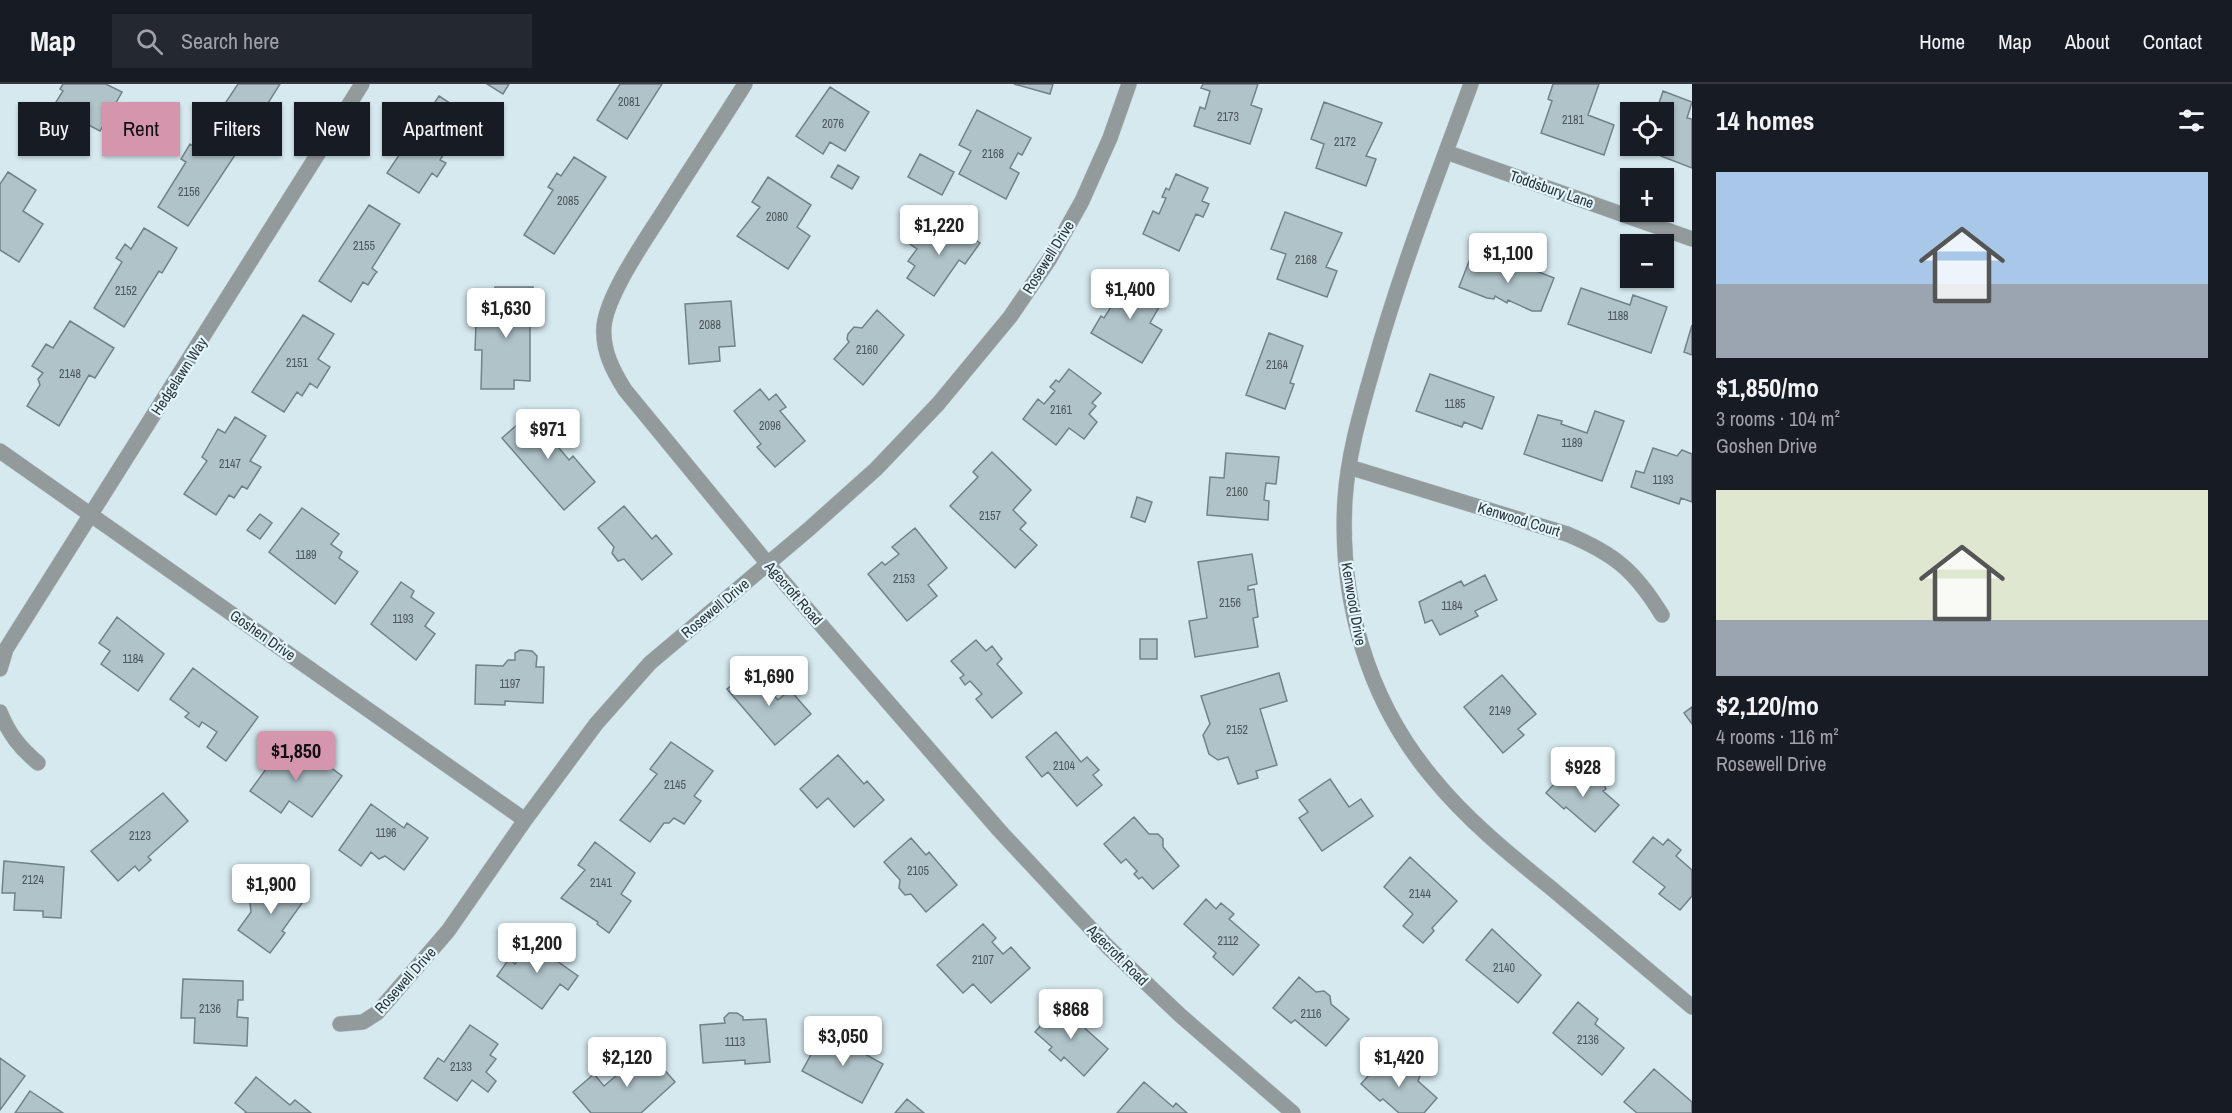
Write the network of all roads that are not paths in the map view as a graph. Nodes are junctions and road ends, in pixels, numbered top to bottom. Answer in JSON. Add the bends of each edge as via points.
{"nodes":[{"id":1,"x":362,"y":84,"type":"edge"},
{"id":2,"x":745,"y":84,"type":"edge"},
{"id":3,"x":1129,"y":84,"type":"edge"},
{"id":4,"x":1471,"y":84,"type":"edge"},
{"id":5,"x":1446,"y":152,"type":"junction"},
{"id":6,"x":1692,"y":238,"type":"edge"},
{"id":7,"x":0,"y":452,"type":"edge"},
{"id":8,"x":1348,"y":467,"type":"junction"},
{"id":9,"x":90,"y":513,"type":"junction"},
{"id":10,"x":768,"y":564,"type":"junction"},
{"id":11,"x":1662,"y":615,"type":"dead end"},
{"id":12,"x":0,"y":669,"type":"edge"},
{"id":13,"x":0,"y":712,"type":"edge"},
{"id":14,"x":38,"y":763,"type":"dead end"},
{"id":15,"x":525,"y":820,"type":"junction"},
{"id":16,"x":1692,"y":1007,"type":"edge"},
{"id":17,"x":340,"y":1024,"type":"dead end"},
{"id":18,"x":1293,"y":1113,"type":"edge"}],
"edges":[{"from":1,"to":9,"type":"street","name":"Hedgelawn Way"},
{"from":2,"to":10,"type":"street","name":"Agecroft Road","via":[[609,304],[604,326],[605,350],[626,390]]},
{"from":3,"to":10,"type":"street","name":"Rosewell Drive","via":[[1082,201],[1049,260],[1010,317],[938,404],[876,469]]},
{"from":4,"to":5,"type":"street","name":"Kenwood Drive"},
{"from":5,"to":6,"type":"street","name":"Toddsbury Lane"},
{"from":5,"to":8,"type":"street","name":"Kenwood Drive","via":[[1389,309]]},
{"from":7,"to":9,"type":"street","name":"Goshen Drive"},
{"from":8,"to":11,"type":"street","name":"Kenwood Court","via":[[1596,546],[1623,565],[1645,588]]},
{"from":8,"to":16,"type":"street","name":"Kenwood Drive","via":[[1345,555],[1352,610],[1364,659],[1402,738],[1466,814]]},
{"from":9,"to":12,"type":"street","name":"Hedgelawn Way","via":[[6,650]]},
{"from":9,"to":15,"type":"street","name":"Goshen Drive"},
{"from":10,"to":15,"type":"street","name":"Rosewell Drive","via":[[650,663],[596,724]]},
{"from":10,"to":18,"type":"street","name":"Agecroft Road","via":[[999,830],[1108,947]]},
{"from":13,"to":14,"type":"street","via":[[20,748]]},
{"from":15,"to":17,"type":"street","name":"Rosewell Drive","via":[[448,931],[377,1013],[363,1022]]}]}
